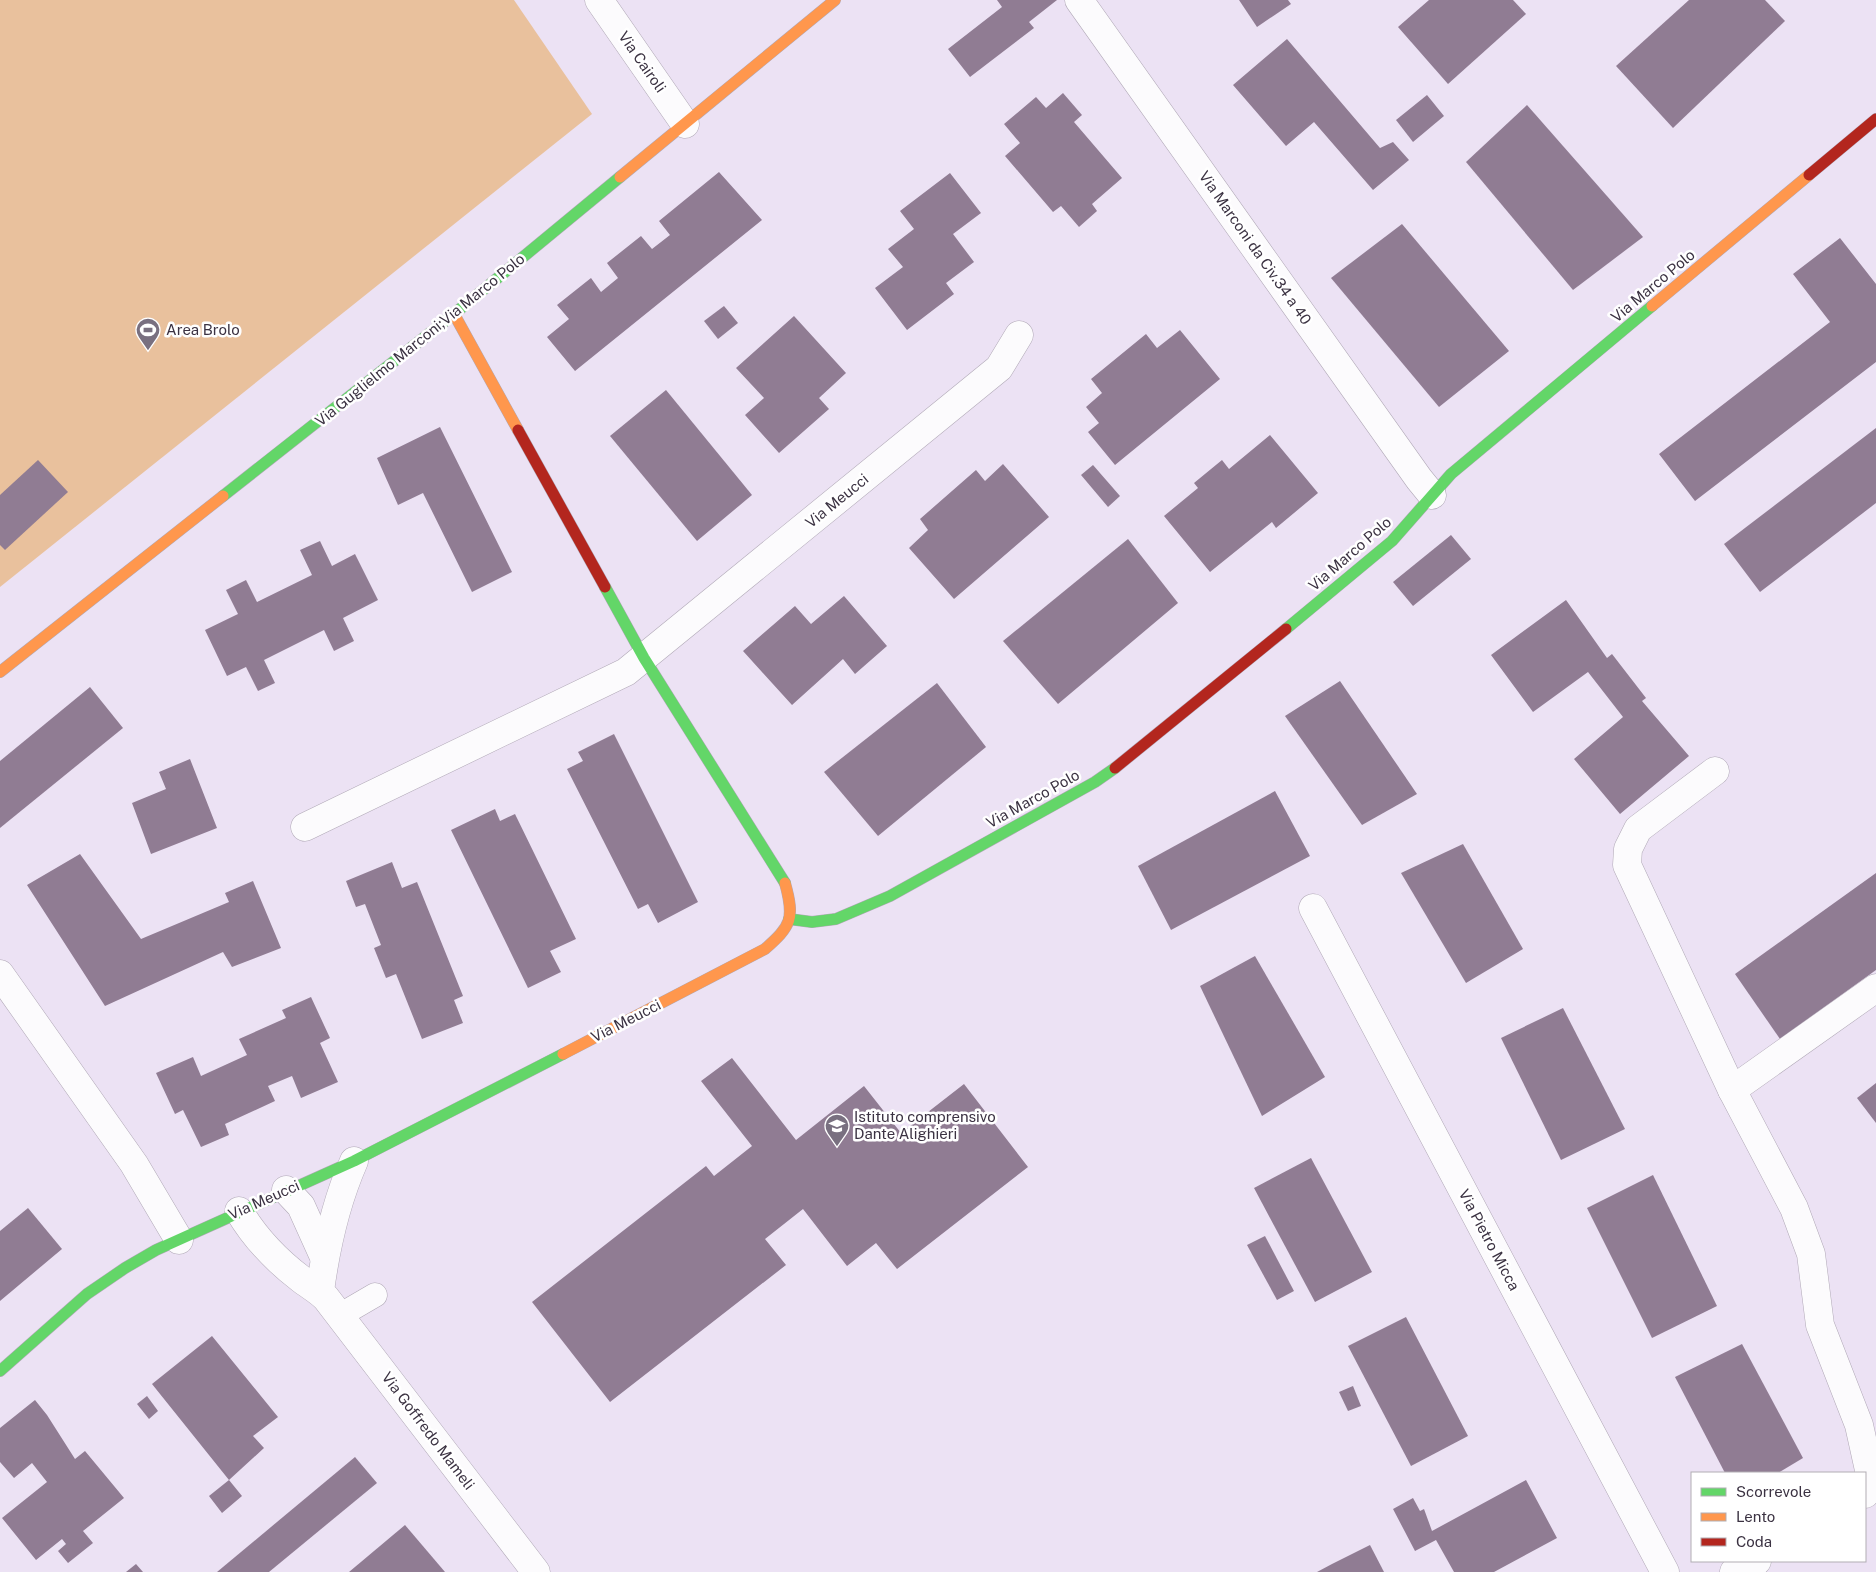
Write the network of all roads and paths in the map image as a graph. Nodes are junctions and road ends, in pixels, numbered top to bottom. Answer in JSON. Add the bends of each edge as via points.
{"nodes":[{"id":1,"x":599,"y":0,"type":"edge"},
{"id":2,"x":834,"y":0,"type":"edge"},
{"id":3,"x":1079,"y":0,"type":"edge"},
{"id":4,"x":1876,"y":119,"type":"edge"},
{"id":5,"x":685,"y":124,"type":"junction"},
{"id":6,"x":454,"y":314,"type":"junction"},
{"id":7,"x":1019,"y":335,"type":"dead end"},
{"id":8,"x":1432,"y":495,"type":"junction"},
{"id":9,"x":644,"y":658,"type":"junction"},
{"id":10,"x":0,"y":672,"type":"edge"},
{"id":11,"x":1715,"y":771,"type":"dead end"},
{"id":12,"x":305,"y":827,"type":"dead end"},
{"id":13,"x":1313,"y":908,"type":"dead end"},
{"id":14,"x":789,"y":920,"type":"junction"},
{"id":15,"x":0,"y":974,"type":"edge"},
{"id":16,"x":1876,"y":988,"type":"edge"},
{"id":17,"x":1732,"y":1090,"type":"junction"},
{"id":18,"x":354,"y":1161,"type":"junction"},
{"id":19,"x":286,"y":1190,"type":"junction"},
{"id":20,"x":239,"y":1212,"type":"junction"},
{"id":21,"x":179,"y":1240,"type":"junction"},
{"id":22,"x":324,"y":1257,"type":"junction"},
{"id":23,"x":320,"y":1291,"type":"junction"},
{"id":24,"x":375,"y":1295,"type":"dead end"},
{"id":25,"x":339,"y":1316,"type":"junction"},
{"id":26,"x":0,"y":1371,"type":"edge"},
{"id":27,"x":1866,"y":1488,"type":"edge"},
{"id":28,"x":1755,"y":1562,"type":"edge"},
{"id":29,"x":536,"y":1572,"type":"edge"},
{"id":30,"x":1665,"y":1572,"type":"edge"},
{"id":31,"x":1734,"y":1572,"type":"edge"}],
"edges":[{"from":1,"to":5,"type":"street","name":"Via Cairoli"},
{"from":2,"to":5,"type":"street","name":"Via Guglielmo Marconi;Via Marco Polo"},
{"from":3,"to":8,"type":"street","name":"Via Marconi da Civ.34 a 40"},
{"from":4,"to":8,"type":"street","name":"Via Marco Polo","via":[[1451,474]]},
{"from":5,"to":6,"type":"street","name":"Via Guglielmo Marconi;Via Marco Polo"},
{"from":6,"to":9,"type":"street"},
{"from":6,"to":10,"type":"street","name":"Via Guglielmo Marconi;Via Marco Polo"},
{"from":7,"to":9,"type":"street","name":"Via Meucci","via":[[999,368]]},
{"from":8,"to":14,"type":"street","name":"Via Marco Polo","via":[[1392,541],[1125,761],[1095,782],[890,896],[836,919]]},
{"from":9,"to":12,"type":"street","name":"Via Meucci","via":[[626,672]]},
{"from":9,"to":14,"type":"street","via":[[784,879],[790,900]]},
{"from":11,"to":17,"type":"street","via":[[1638,830],[1628,849],[1627,865]]},
{"from":13,"to":30,"type":"street","name":"Via Pietro Micca"},
{"from":14,"to":18,"type":"street","name":"Via Meucci","via":[[783,933],[765,949]]},
{"from":15,"to":21,"type":"street","via":[[134,1164]]},
{"from":16,"to":17,"type":"street"},
{"from":17,"to":27,"type":"street","via":[[1794,1208],[1811,1254],[1820,1325],[1860,1425],[1869,1470]]},
{"from":18,"to":19,"type":"street","name":"Via Meucci"},
{"from":18,"to":22,"type":"street","via":[[342,1187]]},
{"from":19,"to":20,"type":"street","name":"Via Meucci"},
{"from":19,"to":22,"type":"street","via":[[302,1206]]},
{"from":20,"to":21,"type":"street","name":"Via Meucci"},
{"from":20,"to":23,"type":"street","name":"Via Goffredo Mameli","via":[[276,1259]]},
{"from":21,"to":26,"type":"street","via":[[125,1268],[87,1294]]},
{"from":22,"to":23,"type":"street"},
{"from":23,"to":25,"type":"street","name":"Via Goffredo Mameli"},
{"from":24,"to":25,"type":"lane"},
{"from":25,"to":29,"type":"street","name":"Via Goffredo Mameli"},
{"from":28,"to":31,"type":"street"}]}
